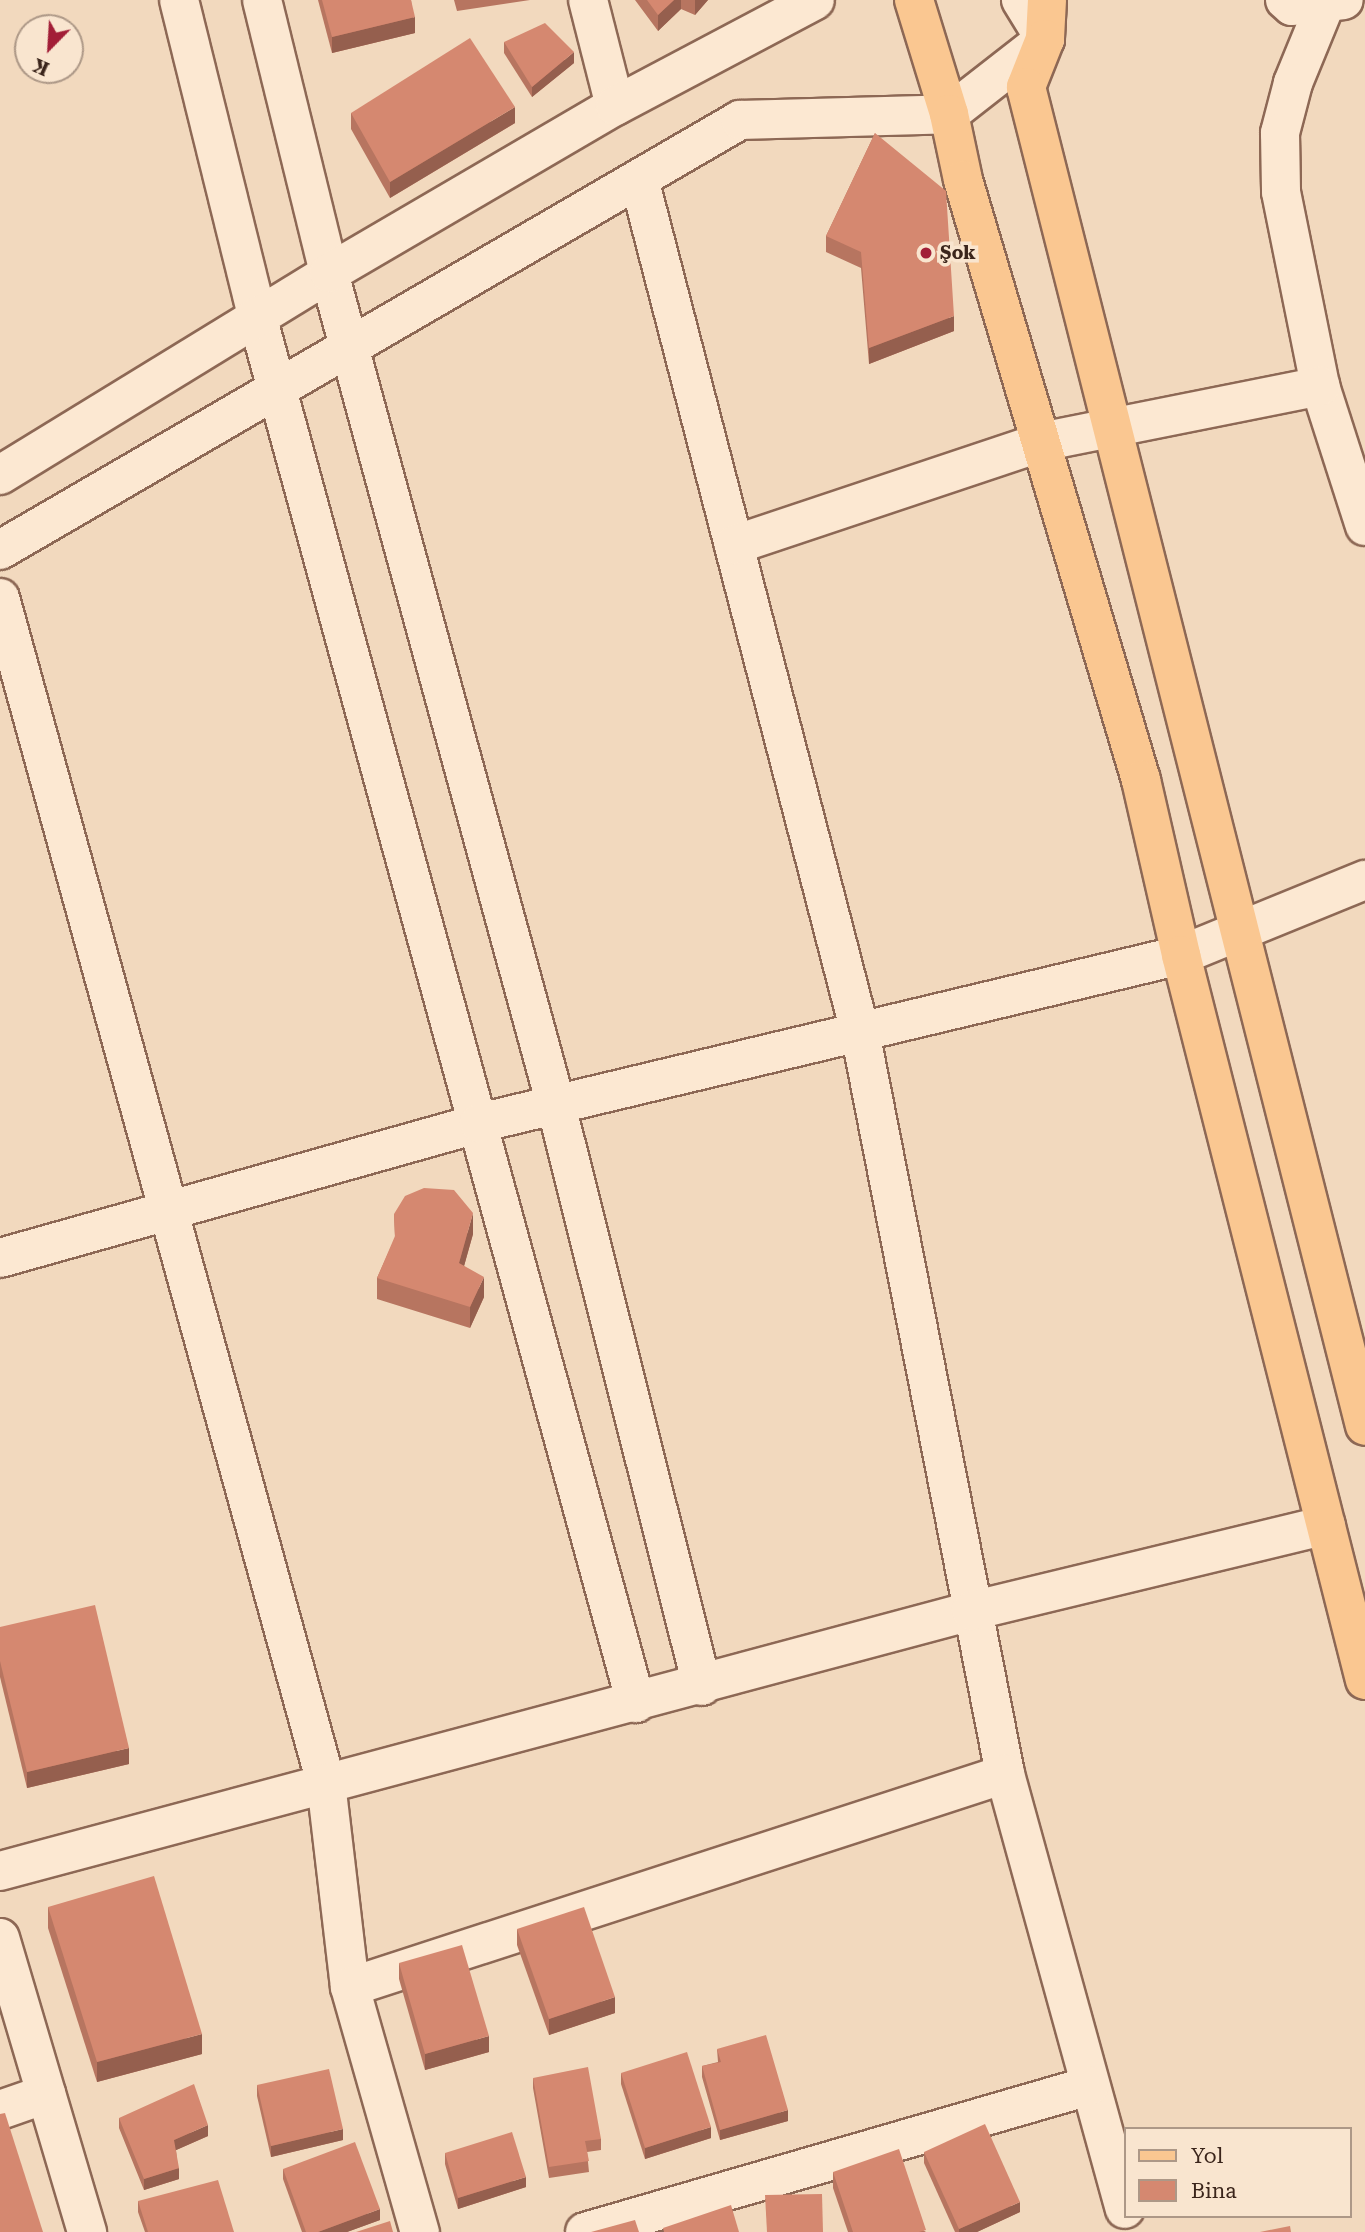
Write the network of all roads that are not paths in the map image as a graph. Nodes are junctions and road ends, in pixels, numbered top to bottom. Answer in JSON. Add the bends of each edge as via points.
{"nodes":[{"id":1,"x":179,"y":0,"type":"edge"},
{"id":2,"x":262,"y":0,"type":"edge"},
{"id":3,"x":588,"y":0,"type":"edge"},
{"id":4,"x":814,"y":0,"type":"edge"},
{"id":5,"x":914,"y":0,"type":"edge"},
{"id":6,"x":1021,"y":0,"type":"edge"},
{"id":7,"x":1047,"y":0,"type":"edge"},
{"id":8,"x":1285,"y":0,"type":"edge"},
{"id":9,"x":1333,"y":1,"type":"edge"},
{"id":10,"x":1045,"y":39,"type":"junction"},
{"id":11,"x":615,"y":106,"type":"junction"},
{"id":12,"x":949,"y":114,"type":"junction"},
{"id":13,"x":639,"y":179,"type":"junction"},
{"id":14,"x":329,"y":273,"type":"junction"},
{"id":15,"x":257,"y":316,"type":"junction"},
{"id":16,"x":351,"y":346,"type":"junction"},
{"id":17,"x":1320,"y":386,"type":"junction"},
{"id":18,"x":278,"y":389,"type":"junction"},
{"id":19,"x":1111,"y":429,"type":"junction"},
{"id":20,"x":1041,"y":442,"type":"junction"},
{"id":21,"x":0,"y":475,"type":"edge"},
{"id":22,"x":1365,"y":526,"type":"edge"},
{"id":23,"x":734,"y":545,"type":"junction"},
{"id":24,"x":0,"y":550,"type":"edge"},
{"id":25,"x":0,"y":598,"type":"edge"},
{"id":26,"x":1365,"y":880,"type":"edge"},
{"id":27,"x":1238,"y":933,"type":"junction"},
{"id":28,"x":1181,"y":955,"type":"junction"},
{"id":29,"x":860,"y":1032,"type":"junction"},
{"id":30,"x":556,"y":1105,"type":"junction"},
{"id":31,"x":479,"y":1123,"type":"junction"},
{"id":32,"x":170,"y":1210,"type":"junction"},
{"id":33,"x":0,"y":1258,"type":"edge"},
{"id":34,"x":1365,"y":1426,"type":"edge"},
{"id":35,"x":1326,"y":1525,"type":"junction"},
{"id":36,"x":971,"y":1611,"type":"junction"},
{"id":37,"x":1365,"y":1681,"type":"edge"},
{"id":38,"x":702,"y":1686,"type":"junction"},
{"id":39,"x":636,"y":1703,"type":"junction"},
{"id":40,"x":1005,"y":1774,"type":"junction"},
{"id":41,"x":326,"y":1783,"type":"junction"},
{"id":42,"x":0,"y":1871,"type":"edge"},
{"id":43,"x":0,"y":1938,"type":"edge"},
{"id":44,"x":350,"y":1987,"type":"junction"},
{"id":45,"x":1089,"y":2086,"type":"junction"},
{"id":46,"x":46,"y":2095,"type":"junction"},
{"id":47,"x":0,"y":2110,"type":"edge"},
{"id":48,"x":1124,"y":2206,"type":"edge"},
{"id":49,"x":87,"y":2232,"type":"edge"},
{"id":50,"x":420,"y":2232,"type":"edge"},
{"id":51,"x":585,"y":2232,"type":"edge"}],
"edges":[{"from":1,"to":15,"type":"street"},
{"from":2,"to":14,"type":"street"},
{"from":3,"to":11,"type":"street"},
{"from":4,"to":11,"type":"street"},
{"from":5,"to":12,"type":"main road"},
{"from":6,"to":10,"type":"street"},
{"from":7,"to":10,"type":"main road"},
{"from":8,"to":9,"type":"street","via":[[1292,5]]},
{"from":9,"to":17,"type":"street","via":[[1293,83],[1280,133],[1281,192]]},
{"from":10,"to":12,"type":"street"},
{"from":10,"to":19,"type":"main road","via":[[1026,87]]},
{"from":11,"to":14,"type":"street"},
{"from":12,"to":13,"type":"street","via":[[740,120]]},
{"from":12,"to":20,"type":"main road","via":[[963,180]]},
{"from":13,"to":16,"type":"street"},
{"from":13,"to":23,"type":"street"},
{"from":14,"to":15,"type":"street"},
{"from":14,"to":16,"type":"street"},
{"from":15,"to":18,"type":"street"},
{"from":15,"to":21,"type":"street"},
{"from":16,"to":18,"type":"street"},
{"from":16,"to":30,"type":"street"},
{"from":17,"to":19,"type":"street"},
{"from":17,"to":22,"type":"street"},
{"from":18,"to":24,"type":"street"},
{"from":18,"to":31,"type":"street"},
{"from":19,"to":20,"type":"street"},
{"from":19,"to":27,"type":"main road"},
{"from":20,"to":23,"type":"street"},
{"from":20,"to":28,"type":"main road","via":[[1141,780]]},
{"from":23,"to":29,"type":"street"},
{"from":25,"to":32,"type":"street"},
{"from":26,"to":27,"type":"street"},
{"from":27,"to":28,"type":"street"},
{"from":27,"to":34,"type":"main road"},
{"from":28,"to":29,"type":"street"},
{"from":28,"to":35,"type":"main road"},
{"from":29,"to":30,"type":"street"},
{"from":29,"to":36,"type":"street"},
{"from":30,"to":31,"type":"street"},
{"from":30,"to":38,"type":"street"},
{"from":31,"to":32,"type":"street"},
{"from":31,"to":39,"type":"street"},
{"from":32,"to":33,"type":"street"},
{"from":32,"to":41,"type":"street"},
{"from":35,"to":36,"type":"street"},
{"from":35,"to":37,"type":"main road"},
{"from":36,"to":38,"type":"street"},
{"from":36,"to":40,"type":"street"},
{"from":38,"to":39,"type":"street"},
{"from":39,"to":41,"type":"street"},
{"from":40,"to":44,"type":"street"},
{"from":40,"to":45,"type":"street"},
{"from":41,"to":42,"type":"street"},
{"from":41,"to":44,"type":"street"},
{"from":43,"to":46,"type":"street"},
{"from":44,"to":50,"type":"street"},
{"from":45,"to":48,"type":"street"},
{"from":45,"to":51,"type":"street"},
{"from":46,"to":47,"type":"street"},
{"from":46,"to":49,"type":"street"}]}
